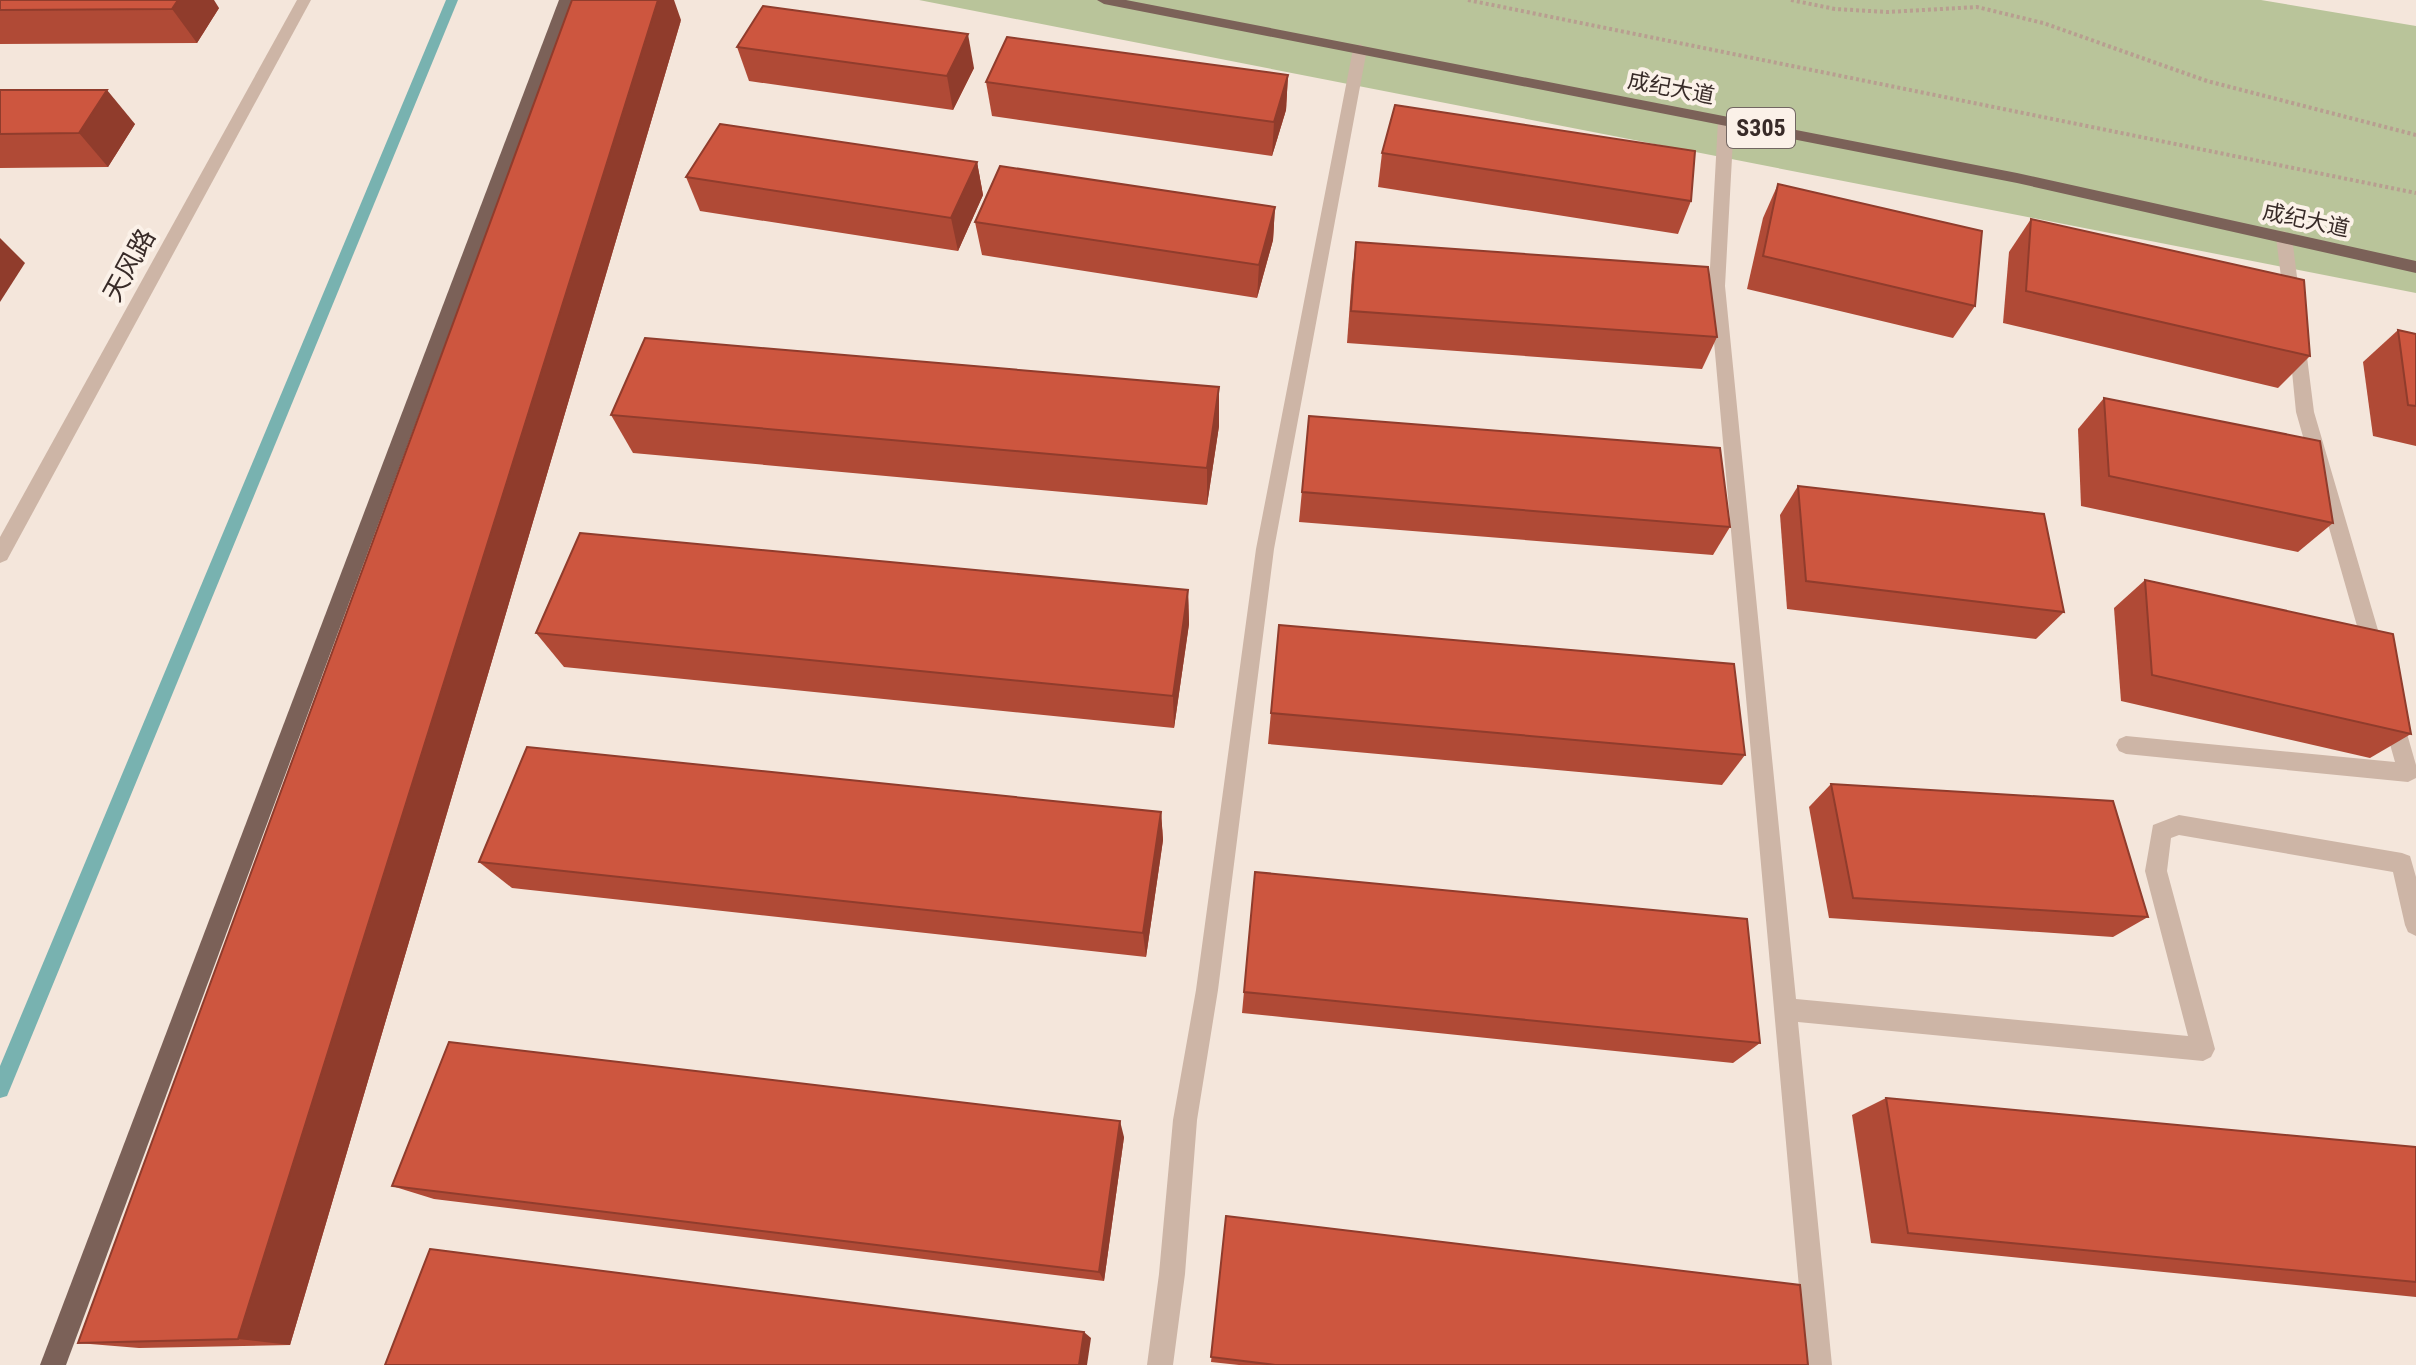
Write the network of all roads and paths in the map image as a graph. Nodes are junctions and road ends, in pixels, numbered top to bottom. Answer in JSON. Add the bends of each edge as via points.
{"nodes":[{"id":1,"x":304,"y":0,"type":"edge"},
{"id":2,"x":566,"y":0,"type":"edge"},
{"id":3,"x":1104,"y":0,"type":"edge"},
{"id":4,"x":1468,"y":0,"type":"edge"},
{"id":5,"x":1791,"y":0,"type":"edge"},
{"id":6,"x":1360,"y":49,"type":"junction"},
{"id":7,"x":1726,"y":121,"type":"junction"},
{"id":8,"x":2416,"y":135,"type":"edge"},
{"id":9,"x":2416,"y":193,"type":"edge"},
{"id":10,"x":2284,"y":237,"type":"junction"},
{"id":11,"x":2416,"y":267,"type":"edge"},
{"id":12,"x":0,"y":555,"type":"edge"},
{"id":13,"x":2378,"y":668,"type":"edge"},
{"id":14,"x":2387,"y":698,"type":"edge"},
{"id":15,"x":2126,"y":745,"type":"dead end"},
{"id":16,"x":2416,"y":925,"type":"edge"},
{"id":17,"x":1788,"y":1010,"type":"junction"},
{"id":18,"x":1824,"y":1364,"type":"edge"},
{"id":19,"x":53,"y":1365,"type":"edge"},
{"id":20,"x":1160,"y":1365,"type":"edge"}],
"edges":[{"from":1,"to":12,"type":"street","name":"天风路"},
{"from":2,"to":19,"type":"main road"},
{"from":3,"to":6,"type":"main road","name":"成纪大道","number":"S305"},
{"from":4,"to":9,"type":"path"},
{"from":5,"to":8,"type":"path","via":[[1861,11],[1977,7],[2043,23],[2207,81]]},
{"from":6,"to":7,"type":"main road","name":"成纪大道","number":"S305"},
{"from":6,"to":20,"type":"street","via":[[1265,549],[1185,1120]]},
{"from":7,"to":10,"type":"main road","name":"成纪大道","number":"S305"},
{"from":7,"to":17,"type":"street","via":[[1717,286]]},
{"from":10,"to":11,"type":"main road","name":"成纪大道","number":"S305"},
{"from":10,"to":13,"type":"street","via":[[2305,412]]},
{"from":14,"to":15,"type":"street","via":[[2408,773]]},
{"from":16,"to":17,"type":"street","via":[[2402,863],[2179,825],[2161,832],[2156,871],[2203,1049]]},
{"from":17,"to":18,"type":"street"}]}
